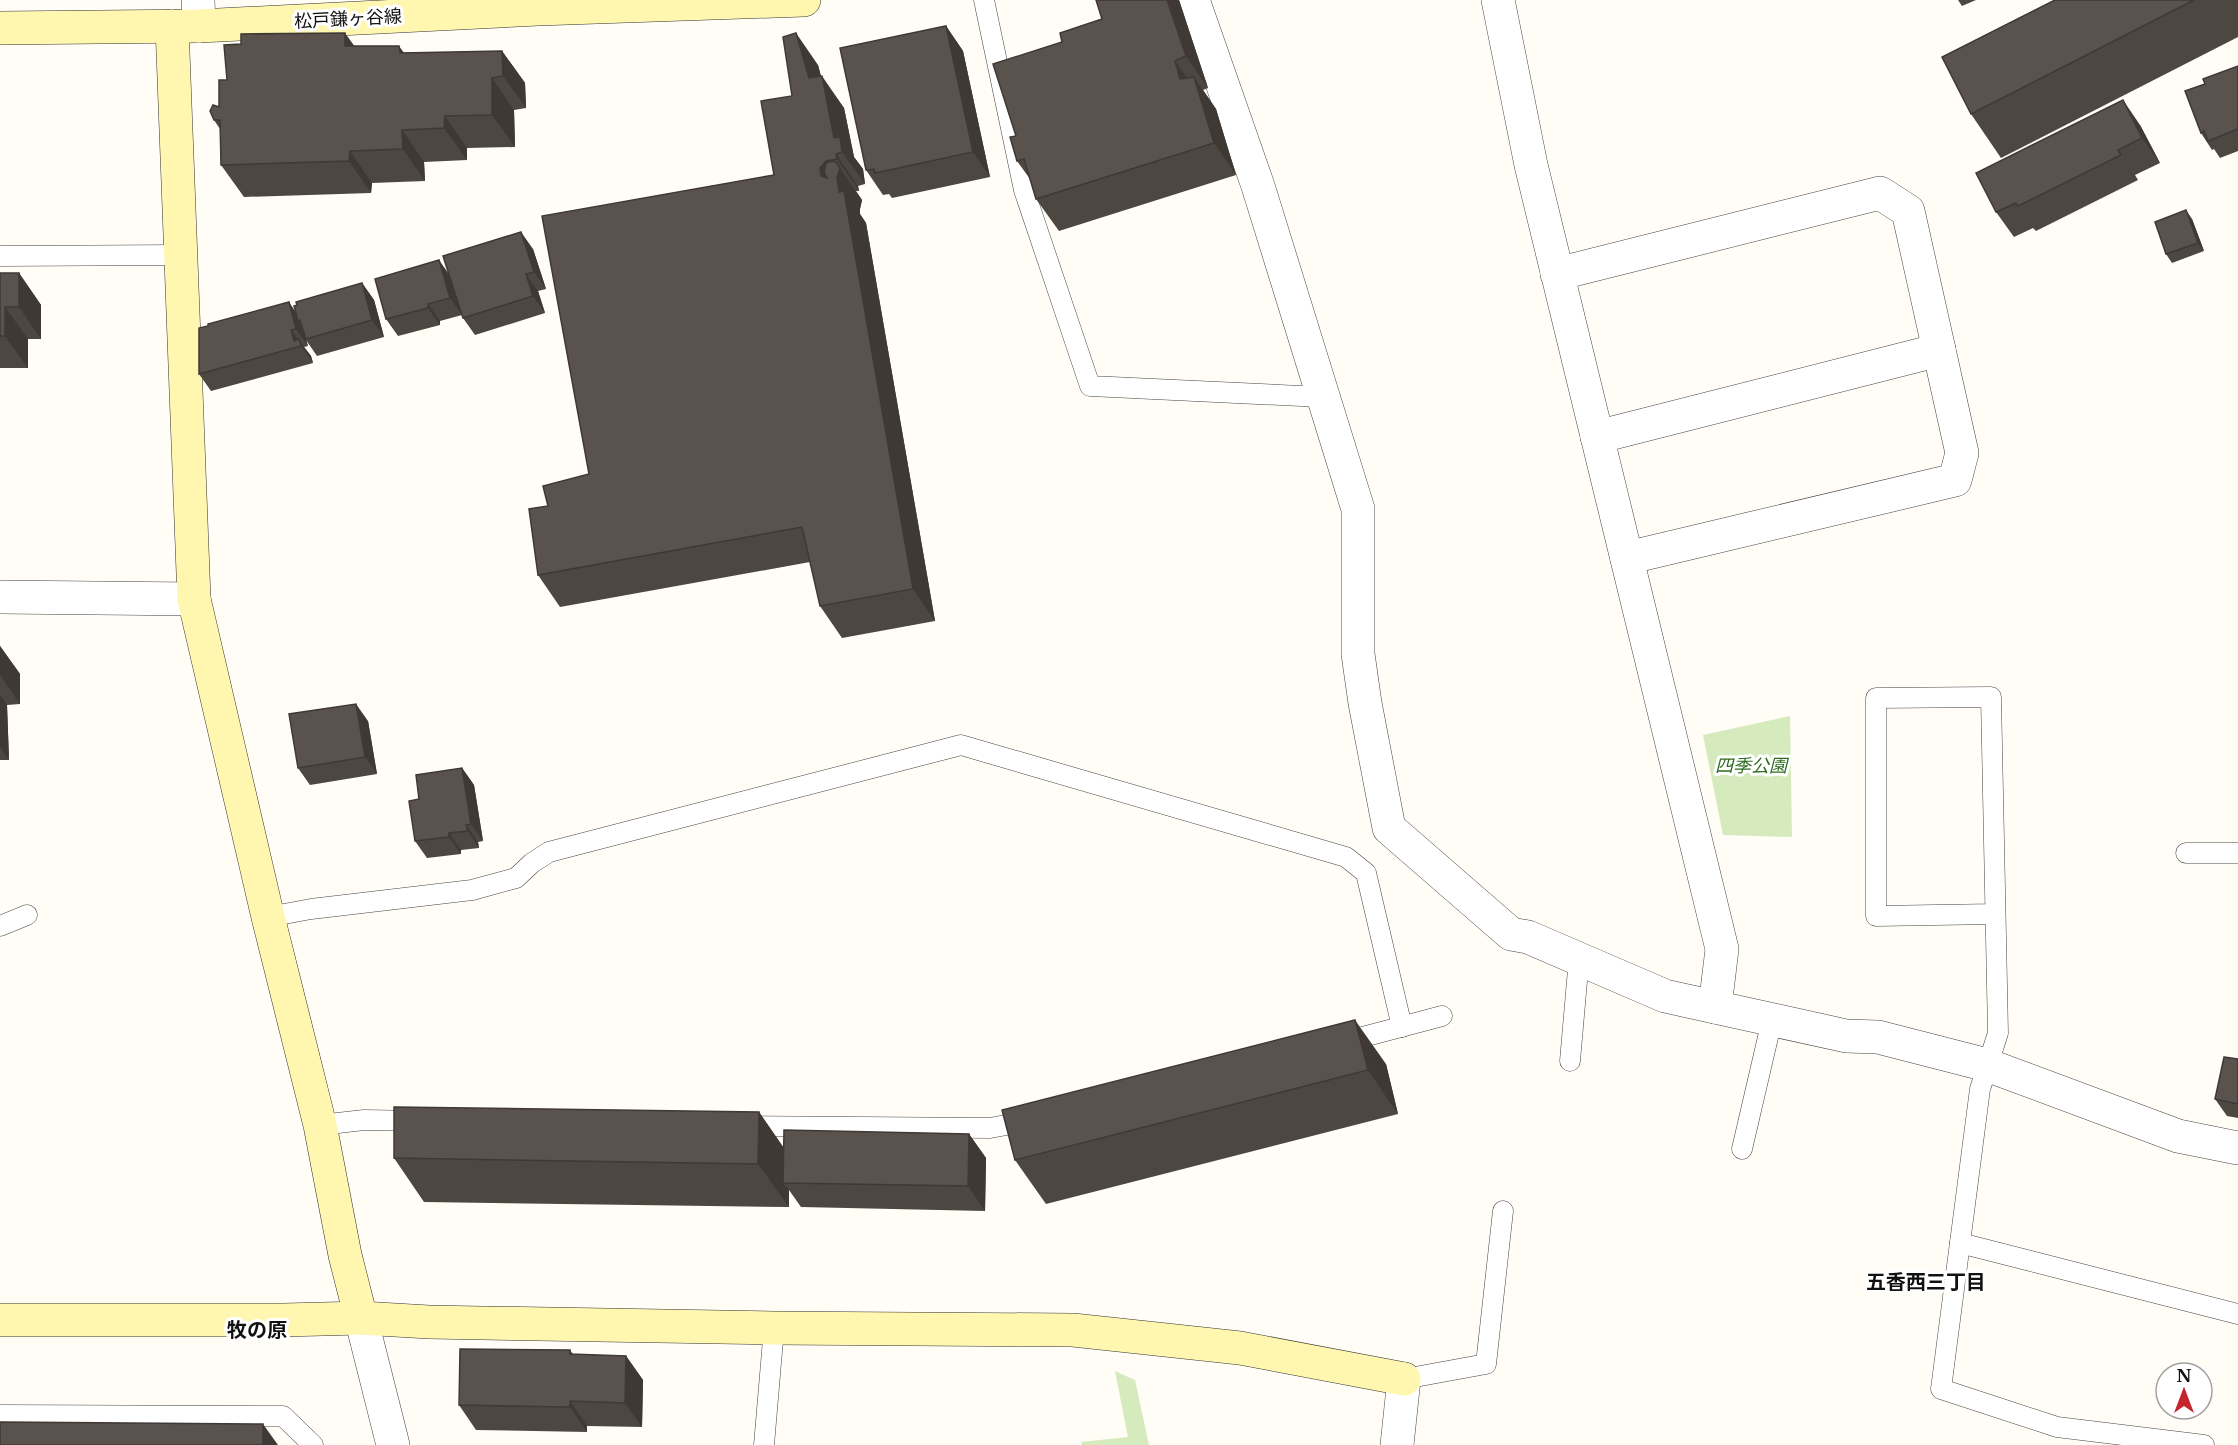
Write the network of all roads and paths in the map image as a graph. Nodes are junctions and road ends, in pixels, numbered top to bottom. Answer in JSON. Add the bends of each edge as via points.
{"nodes":[{"id":1,"x":804,"y":0,"type":"edge"},
{"id":2,"x":984,"y":0,"type":"edge"},
{"id":3,"x":1193,"y":0,"type":"edge"},
{"id":4,"x":1498,"y":0,"type":"edge"},
{"id":5,"x":190,"y":17,"type":"edge"},
{"id":6,"x":0,"y":28,"type":"edge"},
{"id":7,"x":180,"y":255,"type":"junction"},
{"id":8,"x":0,"y":256,"type":"edge"},
{"id":9,"x":1557,"y":274,"type":"junction"},
{"id":10,"x":1939,"y":350,"type":"junction"},
{"id":11,"x":1322,"y":397,"type":"junction"},
{"id":12,"x":1597,"y":437,"type":"junction"},
{"id":13,"x":1627,"y":558,"type":"junction"},
{"id":14,"x":0,"y":597,"type":"edge"},
{"id":15,"x":194,"y":599,"type":"junction"},
{"id":16,"x":2186,"y":853,"type":"dead end"},
{"id":17,"x":2238,"y":853,"type":"edge"},
{"id":18,"x":1995,"y":914,"type":"junction"},
{"id":19,"x":27,"y":915,"type":"dead end"},
{"id":20,"x":268,"y":917,"type":"junction"},
{"id":21,"x":0,"y":926,"type":"edge"},
{"id":22,"x":1579,"y":958,"type":"junction"},
{"id":23,"x":1715,"y":1007,"type":"junction"},
{"id":24,"x":1442,"y":1016,"type":"dead end"},
{"id":25,"x":1772,"y":1020,"type":"junction"},
{"id":26,"x":1402,"y":1027,"type":"junction"},
{"id":27,"x":1322,"y":1047,"type":"edge"},
{"id":28,"x":1570,"y":1061,"type":"dead end"},
{"id":29,"x":1987,"y":1065,"type":"junction"},
{"id":30,"x":1057,"y":1116,"type":"edge"},
{"id":31,"x":436,"y":1121,"type":"edge"},
{"id":32,"x":320,"y":1125,"type":"junction"},
{"id":33,"x":722,"y":1125,"type":"edge"},
{"id":34,"x":2238,"y":1148,"type":"edge"},
{"id":35,"x":1742,"y":1149,"type":"dead end"},
{"id":36,"x":1503,"y":1211,"type":"dead end"},
{"id":37,"x":1960,"y":1243,"type":"junction"},
{"id":38,"x":2238,"y":1314,"type":"edge"},
{"id":39,"x":361,"y":1318,"type":"junction"},
{"id":40,"x":0,"y":1320,"type":"edge"},
{"id":41,"x":774,"y":1328,"type":"junction"},
{"id":42,"x":1404,"y":1379,"type":"junction"},
{"id":43,"x":0,"y":1415,"type":"edge"},
{"id":44,"x":313,"y":1445,"type":"edge"},
{"id":45,"x":393,"y":1445,"type":"edge"},
{"id":46,"x":764,"y":1445,"type":"edge"},
{"id":47,"x":1397,"y":1445,"type":"edge"},
{"id":48,"x":2204,"y":1445,"type":"edge"}],
"edges":[{"from":1,"to":5,"type":"street","name":"松戸鎌ヶ谷線"},
{"from":2,"to":11,"type":"lane","via":[[1024,190],[1090,386]]},
{"from":3,"to":11,"type":"street","via":[[1258,186]]},
{"from":4,"to":9,"type":"street"},
{"from":5,"to":6,"type":"street","name":"松戸鎌ヶ谷線"},
{"from":5,"to":7,"type":"street"},
{"from":7,"to":8,"type":"lane"},
{"from":7,"to":15,"type":"street"},
{"from":9,"to":10,"type":"street","via":[[1880,193],[1908,211]]},
{"from":9,"to":12,"type":"street"},
{"from":10,"to":12,"type":"street"},
{"from":10,"to":13,"type":"street","via":[[1962,453],[1955,480]]},
{"from":11,"to":22,"type":"street","via":[[1358,509],[1358,654],[1389,828],[1511,934],[1528,936]]},
{"from":12,"to":13,"type":"street"},
{"from":13,"to":23,"type":"street","via":[[1722,949]]},
{"from":14,"to":15,"type":"street"},
{"from":15,"to":20,"type":"street"},
{"from":16,"to":17,"type":"lane"},
{"from":18,"to":18,"type":"lane","via":[[1991,697],[1876,698],[1876,916]]},
{"from":18,"to":29,"type":"lane","via":[[1998,1033]]},
{"from":19,"to":21,"type":"lane"},
{"from":20,"to":26,"type":"lane","via":[[472,890],[516,878],[549,852],[961,746],[1347,857],[1366,873]]},
{"from":20,"to":32,"type":"street"},
{"from":22,"to":23,"type":"street","via":[[1665,996]]},
{"from":22,"to":28,"type":"lane"},
{"from":23,"to":25,"type":"street"},
{"from":24,"to":26,"type":"lane"},
{"from":25,"to":29,"type":"street","via":[[1846,1036],[1878,1037]]},
{"from":25,"to":35,"type":"lane"},
{"from":26,"to":27,"type":"lane"},
{"from":29,"to":34,"type":"street","via":[[2178,1136]]},
{"from":29,"to":37,"type":"lane","via":[[1980,1089]]},
{"from":30,"to":33,"type":"lane","via":[[990,1128]]},
{"from":31,"to":32,"type":"lane","via":[[364,1120]]},
{"from":32,"to":39,"type":"street"},
{"from":36,"to":42,"type":"lane","via":[[1486,1364]]},
{"from":37,"to":38,"type":"lane"},
{"from":37,"to":48,"type":"lane","via":[[1941,1389],[2057,1427]]},
{"from":39,"to":40,"type":"street"},
{"from":39,"to":41,"type":"street"},
{"from":39,"to":45,"type":"street"},
{"from":41,"to":42,"type":"street","via":[[1073,1330],[1240,1348]]},
{"from":41,"to":46,"type":"lane"},
{"from":42,"to":47,"type":"street"},
{"from":43,"to":44,"type":"lane","via":[[283,1416]]}]}
